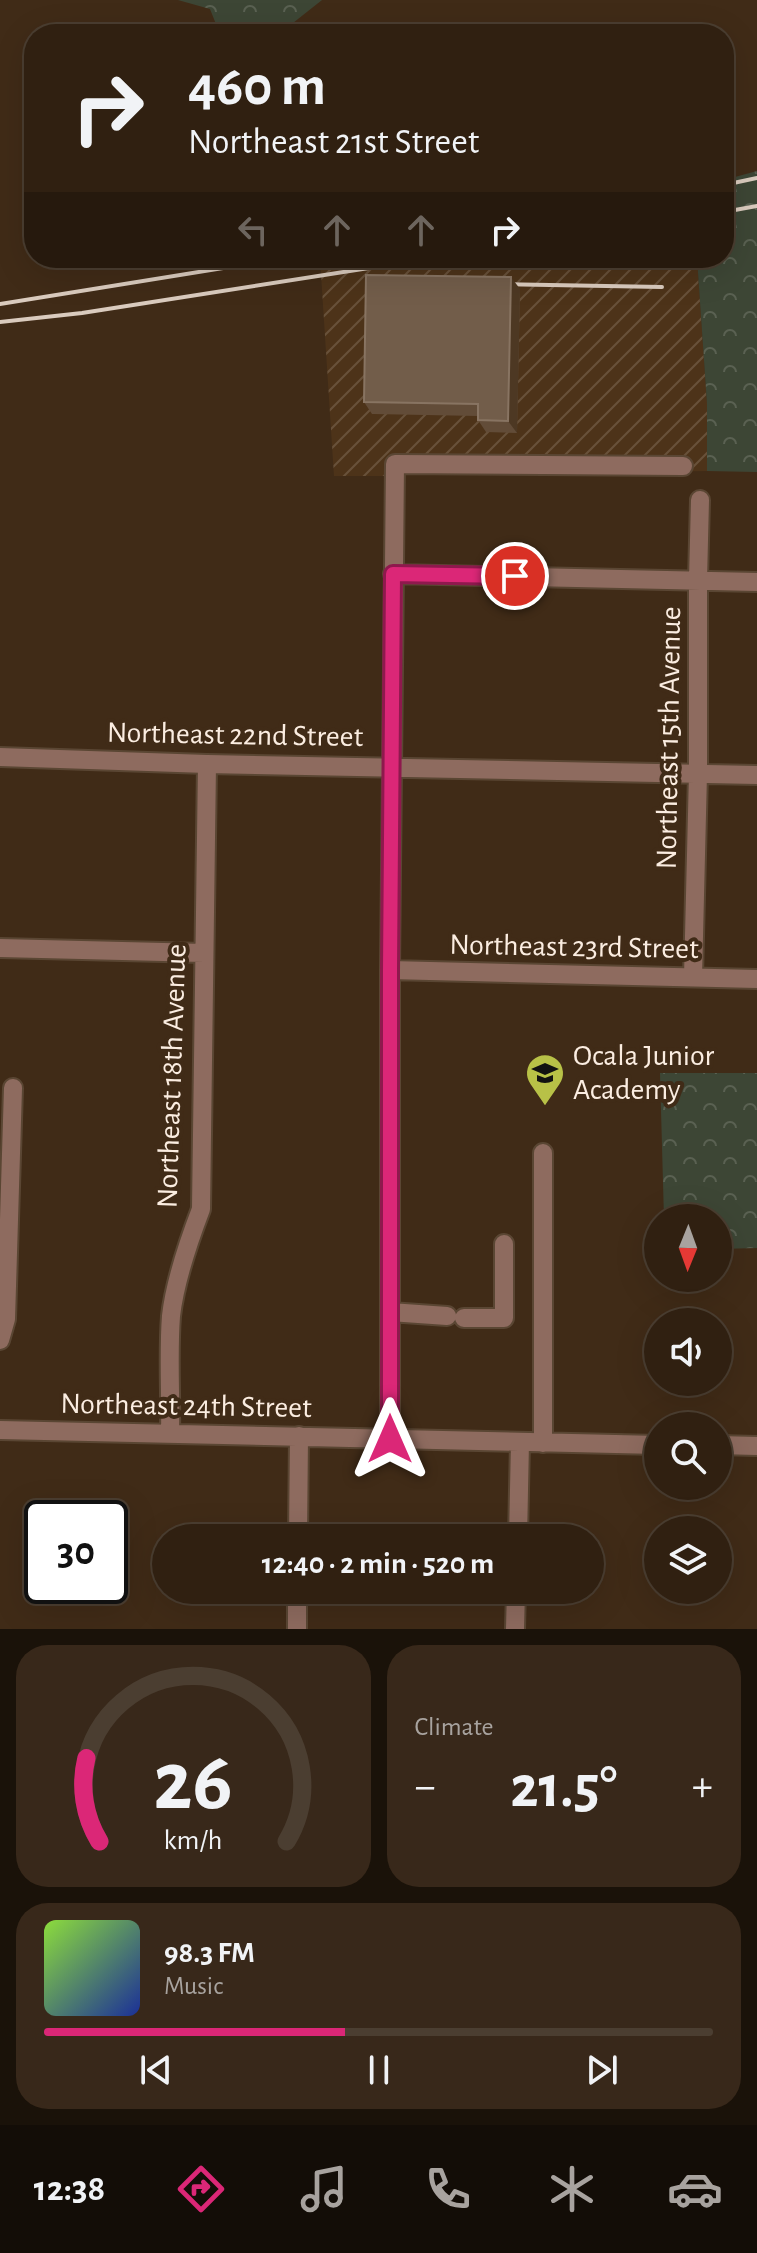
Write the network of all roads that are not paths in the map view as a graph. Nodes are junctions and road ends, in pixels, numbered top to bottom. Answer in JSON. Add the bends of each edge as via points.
{"nodes":[{"id":1,"x":683,"y":466,"type":"dead end"},
{"id":2,"x":700,"y":500,"type":"dead end"},
{"id":3,"x":393,"y":574,"type":"junction"},
{"id":4,"x":698,"y":580,"type":"junction"},
{"id":5,"x":757,"y":582,"type":"edge"},
{"id":6,"x":0,"y":757,"type":"edge"},
{"id":7,"x":207,"y":764,"type":"junction"},
{"id":8,"x":392,"y":767,"type":"junction"},
{"id":9,"x":698,"y":773,"type":"junction"},
{"id":10,"x":757,"y":775,"type":"edge"},
{"id":11,"x":0,"y":948,"type":"edge"},
{"id":12,"x":204,"y":953,"type":"junction"},
{"id":13,"x":390,"y":970,"type":"junction"},
{"id":14,"x":693,"y":977,"type":"junction"},
{"id":15,"x":757,"y":979,"type":"edge"},
{"id":16,"x":13,"y":1088,"type":"dead end"},
{"id":17,"x":543,"y":1153,"type":"dead end"},
{"id":18,"x":504,"y":1244,"type":"dead end"},
{"id":19,"x":390,"y":1312,"type":"junction"},
{"id":20,"x":0,"y":1340,"type":"edge"},
{"id":21,"x":0,"y":1430,"type":"edge"},
{"id":22,"x":170,"y":1434,"type":"junction"},
{"id":23,"x":299,"y":1436,"type":"junction"},
{"id":24,"x":390,"y":1439,"type":"junction"},
{"id":25,"x":520,"y":1442,"type":"junction"},
{"id":26,"x":543,"y":1443,"type":"junction"},
{"id":27,"x":644,"y":1445,"type":"edge"},
{"id":28,"x":732,"y":1445,"type":"edge"},
{"id":29,"x":757,"y":1446,"type":"edge"},
{"id":30,"x":298,"y":1524,"type":"edge"},
{"id":31,"x":518,"y":1524,"type":"edge"},
{"id":32,"x":297,"y":1604,"type":"edge"},
{"id":33,"x":516,"y":1604,"type":"edge"},
{"id":34,"x":297,"y":1629,"type":"edge"},
{"id":35,"x":515,"y":1629,"type":"edge"}],
"edges":[{"from":1,"to":3,"type":"street","via":[[395,464]]},
{"from":2,"to":4,"type":"street","name":"Northeast 15th Avenue"},
{"from":3,"to":4,"type":"street"},
{"from":3,"to":8,"type":"street"},
{"from":4,"to":5,"type":"street"},
{"from":4,"to":9,"type":"street","name":"Northeast 15th Avenue"},
{"from":6,"to":7,"type":"street","name":"Northeast 22nd Street"},
{"from":7,"to":8,"type":"street","name":"Northeast 22nd Street"},
{"from":7,"to":12,"type":"street","name":"Northeast 18th Avenue"},
{"from":8,"to":9,"type":"street","name":"Northeast 22nd Street"},
{"from":8,"to":13,"type":"street"},
{"from":9,"to":10,"type":"street","name":"Northeast 22nd Street"},
{"from":9,"to":14,"type":"street","name":"Northeast 15th Avenue"},
{"from":11,"to":12,"type":"street"},
{"from":12,"to":22,"type":"street","name":"Northeast 18th Avenue","via":[[201,1209],[171,1317]]},
{"from":13,"to":14,"type":"street","name":"Northeast 23rd Street"},
{"from":13,"to":19,"type":"street"},
{"from":14,"to":15,"type":"street","name":"Northeast 23rd Street"},
{"from":16,"to":20,"type":"street","via":[[6,1319]]},
{"from":17,"to":26,"type":"street"},
{"from":18,"to":19,"type":"street","via":[[504,1318]]},
{"from":19,"to":24,"type":"street"},
{"from":21,"to":22,"type":"street","name":"Northeast 24th Street"},
{"from":22,"to":23,"type":"street","name":"Northeast 24th Street"},
{"from":23,"to":24,"type":"street","name":"Northeast 24th Street"},
{"from":23,"to":30,"type":"street"},
{"from":24,"to":25,"type":"street","name":"Northeast 24th Street"},
{"from":25,"to":26,"type":"street","name":"Northeast 24th Street"},
{"from":25,"to":31,"type":"street"},
{"from":26,"to":27,"type":"street","name":"Northeast 24th Street"},
{"from":28,"to":29,"type":"street"},
{"from":32,"to":34,"type":"street"},
{"from":33,"to":35,"type":"street"}]}
